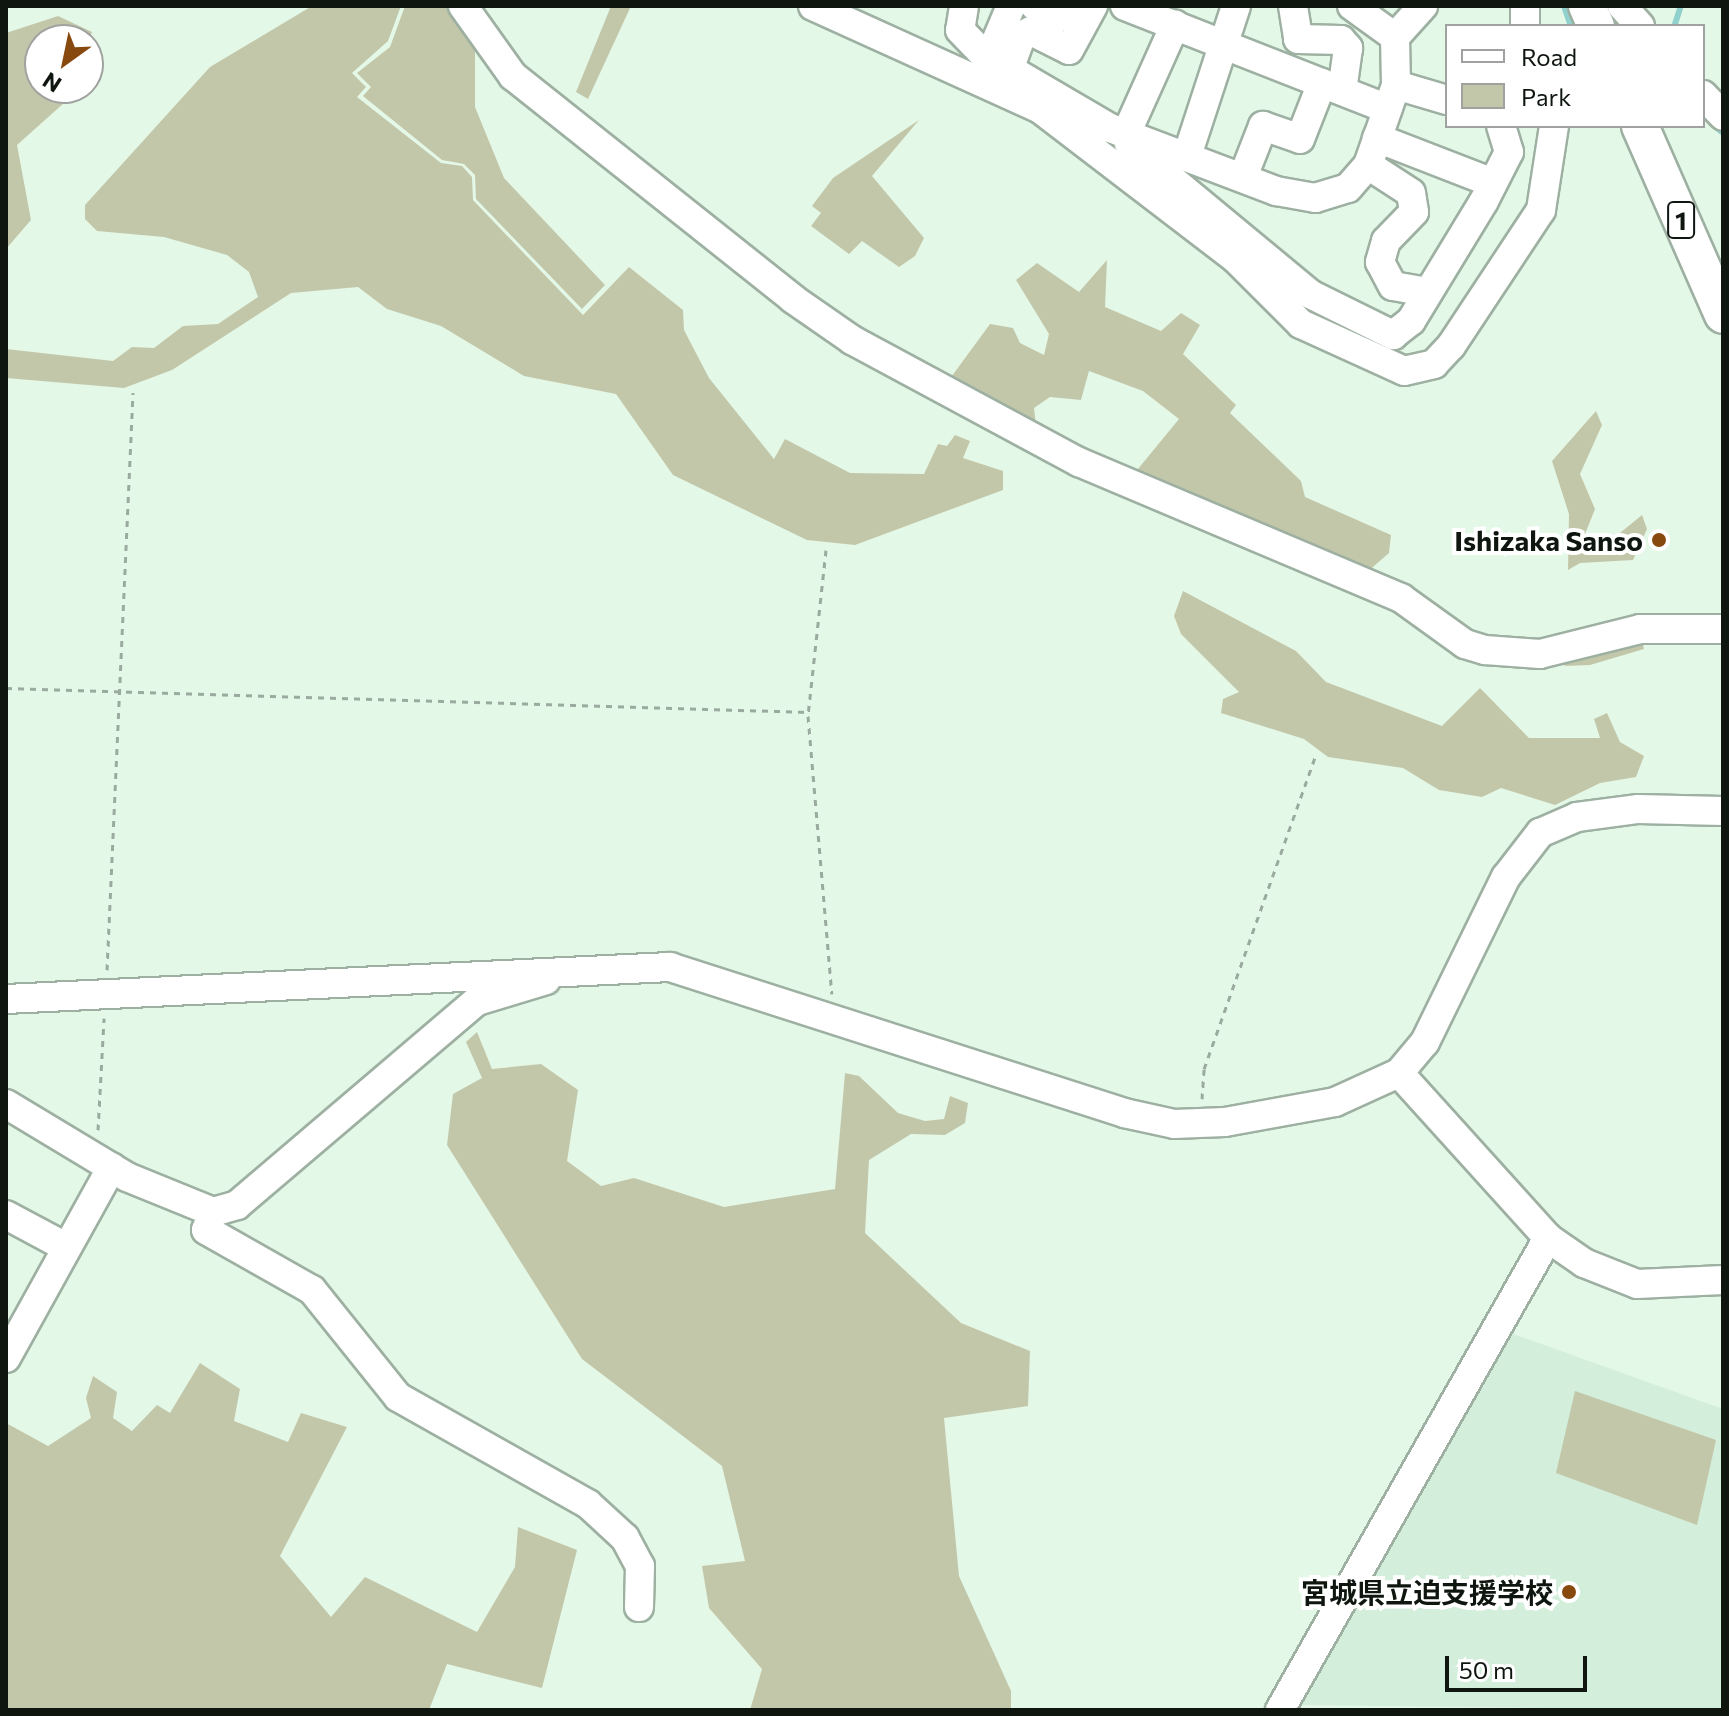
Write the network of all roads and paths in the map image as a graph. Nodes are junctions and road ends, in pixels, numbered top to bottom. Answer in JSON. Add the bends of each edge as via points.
{"nodes":[{"id":1,"x":463,"y":6,"type":"edge"},
{"id":2,"x":813,"y":6,"type":"edge"},
{"id":3,"x":964,"y":6,"type":"edge"},
{"id":4,"x":1011,"y":6,"type":"edge"},
{"id":5,"x":1035,"y":6,"type":"edge"},
{"id":6,"x":1072,"y":6,"type":"edge"},
{"id":7,"x":1093,"y":6,"type":"edge"},
{"id":8,"x":1236,"y":6,"type":"edge"},
{"id":9,"x":1293,"y":6,"type":"edge"},
{"id":10,"x":1352,"y":6,"type":"edge"},
{"id":11,"x":1423,"y":6,"type":"edge"},
{"id":12,"x":1622,"y":6,"type":"edge"},
{"id":13,"x":1130,"y":7,"type":"edge"},
{"id":14,"x":1638,"y":24,"type":"edge"},
{"id":15,"x":1175,"y":25,"type":"junction"},
{"id":16,"x":1395,"y":37,"type":"junction"},
{"id":17,"x":1225,"y":44,"type":"junction"},
{"id":18,"x":999,"y":64,"type":"junction"},
{"id":19,"x":1332,"y":87,"type":"junction"},
{"id":20,"x":1392,"y":97,"type":"junction"},
{"id":21,"x":1705,"y":97,"type":"edge"},
{"id":22,"x":1445,"y":100,"type":"edge"},
{"id":23,"x":1723,"y":116,"type":"edge"},
{"id":24,"x":1502,"y":128,"type":"edge"},
{"id":25,"x":1554,"y":128,"type":"edge"},
{"id":26,"x":1641,"y":128,"type":"edge"},
{"id":27,"x":1118,"y":131,"type":"junction"},
{"id":28,"x":1377,"y":138,"type":"junction"},
{"id":29,"x":1187,"y":156,"type":"junction"},
{"id":30,"x":1368,"y":165,"type":"junction"},
{"id":31,"x":1243,"y":177,"type":"junction"},
{"id":32,"x":1493,"y":183,"type":"junction"},
{"id":33,"x":1426,"y":292,"type":"junction"},
{"id":34,"x":1723,"y":315,"type":"edge"},
{"id":35,"x":133,"y":393,"type":"dead end"},
{"id":36,"x":826,"y":550,"type":"dead end"},
{"id":37,"x":1723,"y":629,"type":"edge"},
{"id":38,"x":6,"y":688,"type":"edge"},
{"id":39,"x":120,"y":692,"type":"junction"},
{"id":40,"x":808,"y":712,"type":"junction"},
{"id":41,"x":1315,"y":757,"type":"dead end"},
{"id":42,"x":1723,"y":811,"type":"edge"},
{"id":43,"x":613,"y":965,"type":"junction"},
{"id":44,"x":106,"y":993,"type":"junction"},
{"id":45,"x":6,"y":999,"type":"edge"},
{"id":46,"x":834,"y":1018,"type":"junction"},
{"id":47,"x":1399,"y":1073,"type":"junction"},
{"id":48,"x":6,"y":1104,"type":"edge"},
{"id":49,"x":1207,"y":1122,"type":"junction"},
{"id":50,"x":104,"y":1162,"type":"junction"},
{"id":51,"x":213,"y":1212,"type":"junction"},
{"id":52,"x":6,"y":1215,"type":"edge"},
{"id":53,"x":1548,"y":1238,"type":"junction"},
{"id":54,"x":66,"y":1247,"type":"junction"},
{"id":55,"x":1723,"y":1280,"type":"edge"},
{"id":56,"x":6,"y":1358,"type":"edge"},
{"id":57,"x":639,"y":1607,"type":"dead end"},
{"id":58,"x":1280,"y":1710,"type":"edge"}],
"edges":[{"from":1,"to":37,"type":"street","via":[[513,76],[793,299],[852,340],[1079,462],[1401,598],[1465,644],[1485,650],[1540,654],[1640,629]]},
{"from":2,"to":25,"type":"street","via":[[1040,109],[1236,259],[1301,324],[1404,371],[1434,364],[1451,346],[1541,210]]},
{"from":3,"to":18,"type":"street","via":[[960,30]]},
{"from":4,"to":18,"type":"street"},
{"from":5,"to":6,"type":"street","via":[[1053,21]]},
{"from":7,"to":18,"type":"street","via":[[1069,50],[1031,31]]},
{"from":8,"to":17,"type":"street"},
{"from":9,"to":19,"type":"street","via":[[1298,39],[1341,40],[1348,48]]},
{"from":10,"to":16,"type":"street"},
{"from":11,"to":16,"type":"street"},
{"from":12,"to":14,"type":"street"},
{"from":13,"to":15,"type":"street"},
{"from":15,"to":17,"type":"street"},
{"from":15,"to":27,"type":"street"},
{"from":16,"to":20,"type":"street"},
{"from":17,"to":19,"type":"street"},
{"from":17,"to":29,"type":"street"},
{"from":18,"to":27,"type":"street"},
{"from":19,"to":20,"type":"street"},
{"from":19,"to":31,"type":"street","via":[[1300,139],[1263,126]]},
{"from":20,"to":22,"type":"street"},
{"from":20,"to":28,"type":"street"},
{"from":21,"to":23,"type":"street"},
{"from":24,"to":32,"type":"street","via":[[1509,152]]},
{"from":26,"to":34,"type":"main road","number":"1"},
{"from":27,"to":29,"type":"street"},
{"from":27,"to":33,"type":"street","via":[[1310,294],[1371,330],[1393,335],[1411,321]]},
{"from":28,"to":30,"type":"street"},
{"from":28,"to":32,"type":"street"},
{"from":29,"to":31,"type":"street"},
{"from":30,"to":31,"type":"street","via":[[1348,188],[1315,198]]},
{"from":30,"to":33,"type":"street","via":[[1413,200],[1407,224],[1380,251],[1387,276],[1393,286]]},
{"from":32,"to":33,"type":"street"},
{"from":35,"to":39,"type":"path"},
{"from":36,"to":40,"type":"path"},
{"from":38,"to":39,"type":"path"},
{"from":39,"to":40,"type":"path"},
{"from":39,"to":44,"type":"path"},
{"from":40,"to":46,"type":"path"},
{"from":41,"to":49,"type":"path","via":[[1204,1069]]},
{"from":42,"to":47,"type":"street","via":[[1638,809],[1577,817],[1540,833],[1506,877],[1425,1042]]},
{"from":43,"to":44,"type":"street"},
{"from":43,"to":46,"type":"street","via":[[670,967]]},
{"from":43,"to":51,"type":"street","via":[[477,1001],[237,1205]]},
{"from":44,"to":45,"type":"street"},
{"from":44,"to":50,"type":"path"},
{"from":46,"to":49,"type":"street","via":[[1124,1113]]},
{"from":47,"to":49,"type":"street","via":[[1335,1102]]},
{"from":47,"to":53,"type":"street"},
{"from":48,"to":50,"type":"street"},
{"from":50,"to":51,"type":"street"},
{"from":50,"to":54,"type":"street"},
{"from":51,"to":57,"type":"street","via":[[206,1230],[312,1290],[398,1397],[588,1504],[616,1530],[640,1566]]},
{"from":52,"to":54,"type":"street"},
{"from":53,"to":55,"type":"street","via":[[1584,1263],[1637,1284]]},
{"from":53,"to":58,"type":"street"},
{"from":54,"to":56,"type":"street"}]}
